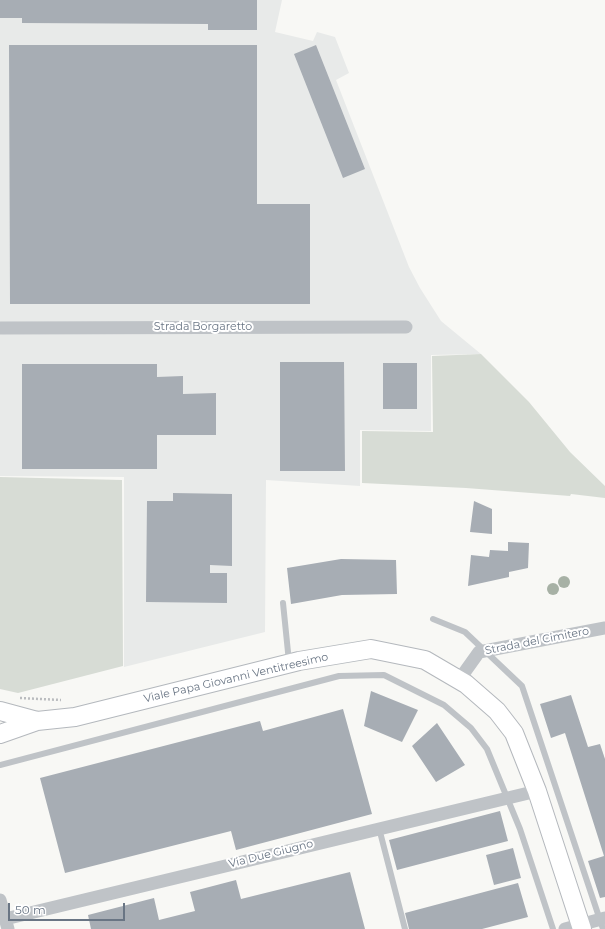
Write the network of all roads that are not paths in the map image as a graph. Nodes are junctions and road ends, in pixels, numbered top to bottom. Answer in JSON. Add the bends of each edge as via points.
{"nodes":[{"id":1,"x":406,"y":327,"type":"dead end"},
{"id":2,"x":0,"y":328,"type":"edge"},
{"id":3,"x":283,"y":604,"type":"dead end"},
{"id":4,"x":433,"y":619,"type":"dead end"},
{"id":5,"x":605,"y":628,"type":"edge"},
{"id":6,"x":484,"y":651,"type":"junction"},
{"id":7,"x":290,"y":663,"type":"junction"},
{"id":8,"x":459,"y":680,"type":"junction"},
{"id":9,"x":0,"y":710,"type":"edge"},
{"id":10,"x":37,"y":721,"type":"junction"},
{"id":11,"x":0,"y":734,"type":"edge"},
{"id":12,"x":0,"y":765,"type":"edge"},
{"id":13,"x":537,"y":791,"type":"junction"},
{"id":14,"x":507,"y":798,"type":"junction"},
{"id":15,"x":379,"y":828,"type":"junction"},
{"id":16,"x":0,"y":900,"type":"edge"},
{"id":17,"x":603,"y":922,"type":"edge"},
{"id":18,"x":7,"y":924,"type":"edge"},
{"id":19,"x":576,"y":928,"type":"edge"},
{"id":20,"x":405,"y":929,"type":"edge"},
{"id":21,"x":553,"y":929,"type":"edge"}],
"edges":[{"from":1,"to":2,"type":"street","name":"Strada Borgaretto"},
{"from":3,"to":7,"type":"lane"},
{"from":4,"to":6,"type":"lane","via":[[465,632]]},
{"from":5,"to":6,"type":"street","name":"Strada del Cimitero"},
{"from":6,"to":8,"type":"street","name":"Strada del Cimitero","via":[[478,652]]},
{"from":6,"to":17,"type":"lane","via":[[522,686]]},
{"from":7,"to":8,"type":"street","name":"Viale Papa Giovanni Ventitreesimo","via":[[371,649],[425,660]]},
{"from":7,"to":10,"type":"street","name":"Viale Papa Giovanni Ventitreesimo","via":[[75,717]]},
{"from":8,"to":13,"type":"street","name":"Viale Papa Giovanni Ventitreesimo","via":[[497,711],[514,734]]},
{"from":9,"to":10,"type":"street","name":"Viale Papa Giovanni Ventitreesimo"},
{"from":10,"to":11,"type":"street","name":"Viale Papa Giovanni Ventitreesimo"},
{"from":12,"to":14,"type":"lane","via":[[338,676],[384,675],[444,705],[472,728],[487,749]]},
{"from":13,"to":14,"type":"street","name":"Via Due Giugno"},
{"from":13,"to":19,"type":"street","name":"Viale Papa Giovanni Ventitreesimo"},
{"from":14,"to":15,"type":"street","name":"Via Due Giugno"},
{"from":14,"to":21,"type":"lane"},
{"from":15,"to":18,"type":"street","name":"Via Due Giugno"},
{"from":15,"to":20,"type":"lane"},
{"from":16,"to":18,"type":"street"},
{"from":17,"to":19,"type":"street"}]}
